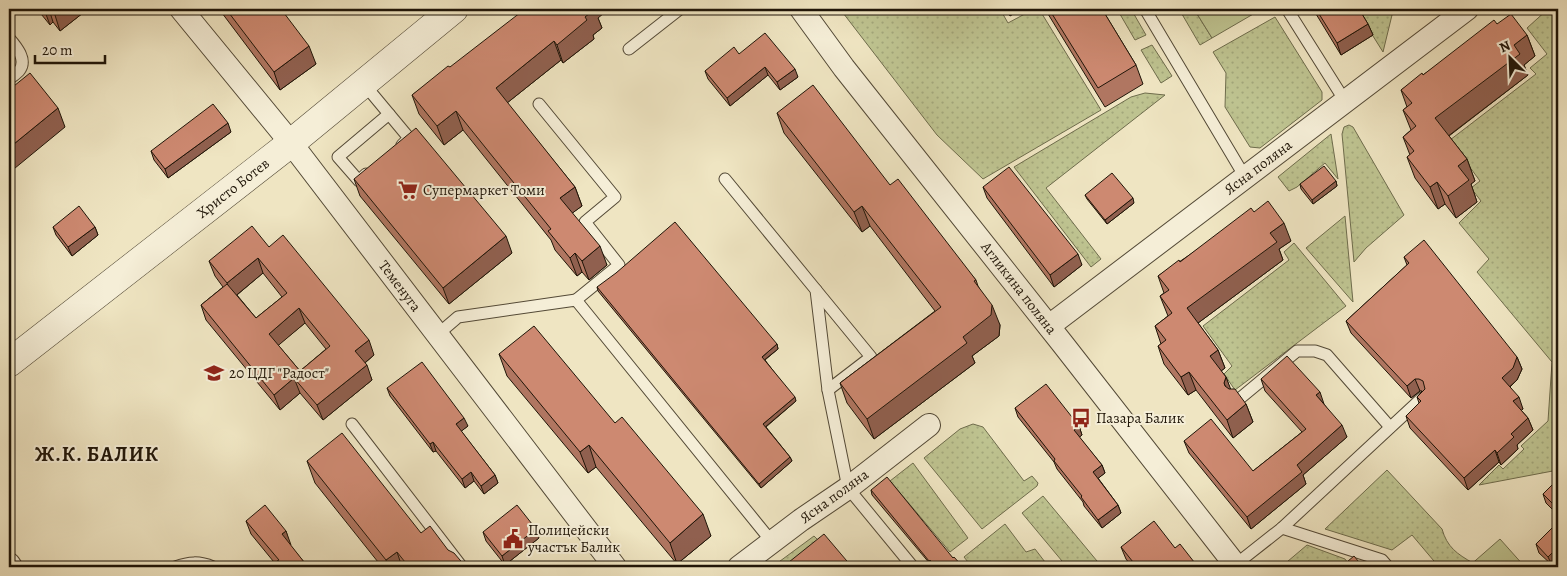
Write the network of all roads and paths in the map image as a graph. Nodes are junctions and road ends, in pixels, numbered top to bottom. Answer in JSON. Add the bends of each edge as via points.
{"nodes":[{"id":1,"x":181,"y":9,"type":"edge"},
{"id":2,"x":454,"y":9,"type":"edge"},
{"id":3,"x":680,"y":9,"type":"edge"},
{"id":4,"x":801,"y":9,"type":"edge"},
{"id":5,"x":1145,"y":9,"type":"edge"},
{"id":6,"x":1287,"y":9,"type":"edge"},
{"id":7,"x":1467,"y":9,"type":"edge"},
{"id":8,"x":9,"y":38,"type":"edge"},
{"id":9,"x":629,"y":49,"type":"dead end"},
{"id":10,"x":9,"y":79,"type":"edge"},
{"id":11,"x":363,"y":82,"type":"junction"},
{"id":12,"x":1345,"y":101,"type":"junction"},
{"id":13,"x":539,"y":104,"type":"dead end"},
{"id":14,"x":388,"y":114,"type":"junction"},
{"id":15,"x":291,"y":143,"type":"junction"},
{"id":16,"x":395,"y":150,"type":"edge"},
{"id":17,"x":373,"y":169,"type":"edge"},
{"id":18,"x":1245,"y":177,"type":"junction"},
{"id":19,"x":724,"y":179,"type":"dead end"},
{"id":20,"x":816,"y":290,"type":"junction"},
{"id":21,"x":576,"y":300,"type":"junction"},
{"id":22,"x":1049,"y":326,"type":"junction"},
{"id":23,"x":437,"y":334,"type":"junction"},
{"id":24,"x":9,"y":363,"type":"edge"},
{"id":25,"x":828,"y":390,"type":"junction"},
{"id":26,"x":1422,"y":398,"type":"edge"},
{"id":27,"x":1238,"y":400,"type":"edge"},
{"id":28,"x":352,"y":424,"type":"dead end"},
{"id":29,"x":930,"y":426,"type":"dead end"},
{"id":30,"x":1390,"y":427,"type":"junction"},
{"id":31,"x":848,"y":488,"type":"junction"},
{"id":32,"x":1282,"y":528,"type":"junction"},
{"id":33,"x":772,"y":542,"type":"junction"},
{"id":34,"x":9,"y":564,"type":"edge"},
{"id":35,"x":1236,"y":566,"type":"edge"},
{"id":36,"x":11,"y":567,"type":"edge"},
{"id":37,"x":175,"y":567,"type":"edge"},
{"id":38,"x":213,"y":567,"type":"edge"},
{"id":39,"x":462,"y":567,"type":"edge"},
{"id":40,"x":614,"y":567,"type":"edge"},
{"id":41,"x":739,"y":567,"type":"edge"},
{"id":42,"x":913,"y":567,"type":"edge"},
{"id":43,"x":1388,"y":567,"type":"edge"}],
"edges":[{"from":1,"to":15,"type":"street","name":"Теменуга"},
{"from":2,"to":11,"type":"street","name":"Христо Ботев"},
{"from":3,"to":9,"type":"lane"},
{"from":4,"to":22,"type":"street","name":"Агликина поляна"},
{"from":5,"to":18,"type":"lane"},
{"from":6,"to":12,"type":"lane"},
{"from":7,"to":12,"type":"street","name":"Ясна поляна"},
{"from":8,"to":10,"type":"lane","via":[[22,61],[20,70]]},
{"from":11,"to":14,"type":"lane"},
{"from":11,"to":15,"type":"street","name":"Христо Ботев"},
{"from":12,"to":18,"type":"street","name":"Ясна поляна"},
{"from":13,"to":21,"type":"lane","via":[[615,197],[585,222],[619,264]]},
{"from":14,"to":16,"type":"lane","via":[[409,138]]},
{"from":14,"to":17,"type":"lane","via":[[338,157],[359,181]]},
{"from":15,"to":23,"type":"street","name":"Теменуга"},
{"from":15,"to":24,"type":"street","name":"Христо Ботев"},
{"from":18,"to":22,"type":"street","name":"Ясна поляна"},
{"from":19,"to":20,"type":"lane"},
{"from":20,"to":25,"type":"lane"},
{"from":20,"to":25,"type":"lane","via":[[871,357]]},
{"from":21,"to":23,"type":"lane","via":[[458,317]]},
{"from":21,"to":33,"type":"lane"},
{"from":22,"to":35,"type":"street","name":"Агликина поляна"},
{"from":23,"to":40,"type":"street","name":"Теменуга"},
{"from":25,"to":31,"type":"lane"},
{"from":26,"to":30,"type":"lane"},
{"from":27,"to":30,"type":"lane","via":[[1297,351],[1315,351],[1327,355]]},
{"from":28,"to":39,"type":"lane"},
{"from":29,"to":31,"type":"street","name":"Ясна поляна"},
{"from":30,"to":32,"type":"lane"},
{"from":31,"to":33,"type":"street","name":"Ясна поляна"},
{"from":31,"to":42,"type":"lane"},
{"from":32,"to":35,"type":"lane"},
{"from":32,"to":43,"type":"lane","via":[[1382,560]]},
{"from":33,"to":41,"type":"street","name":"Ясна поляна"},
{"from":34,"to":36,"type":"street"},
{"from":37,"to":38,"type":"lane","via":[[202,562]]}]}
